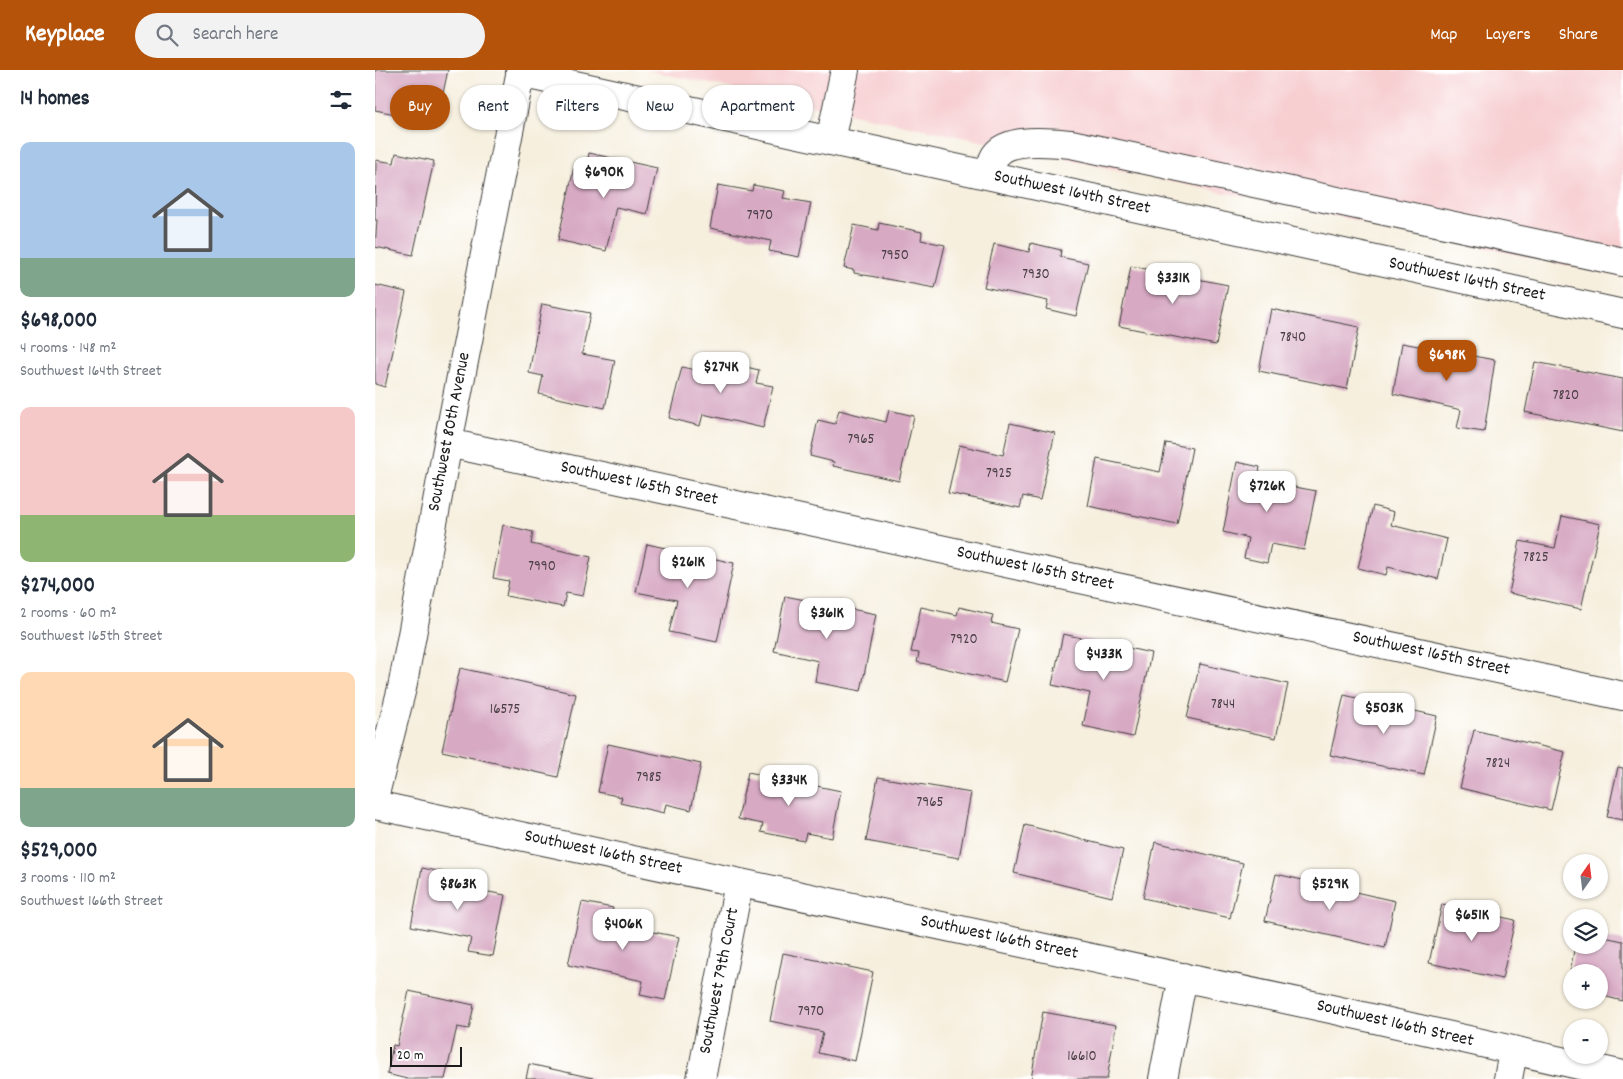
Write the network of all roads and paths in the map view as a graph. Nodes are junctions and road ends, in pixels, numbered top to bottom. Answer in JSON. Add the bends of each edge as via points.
{"nodes":[{"id":1,"x":845,"y":70,"type":"edge"},
{"id":2,"x":521,"y":72,"type":"edge"},
{"id":3,"x":830,"y":141,"type":"junction"},
{"id":4,"x":988,"y":175,"type":"junction"},
{"id":5,"x":1623,"y":262,"type":"edge"},
{"id":6,"x":1623,"y":314,"type":"edge"},
{"id":7,"x":448,"y":443,"type":"junction"},
{"id":8,"x":1623,"y":696,"type":"edge"},
{"id":9,"x":375,"y":794,"type":"edge"},
{"id":10,"x":375,"y":805,"type":"edge"},
{"id":11,"x":739,"y":882,"type":"junction"},
{"id":12,"x":1183,"y":977,"type":"junction"},
{"id":13,"x":1513,"y":1052,"type":"junction"},
{"id":14,"x":1623,"y":1075,"type":"edge"},
{"id":15,"x":701,"y":1079,"type":"edge"},
{"id":16,"x":1163,"y":1079,"type":"edge"},
{"id":17,"x":1508,"y":1079,"type":"edge"}],
"edges":[{"from":1,"to":3,"type":"street"},
{"from":2,"to":3,"type":"street","name":"Southwest 164th Street"},
{"from":2,"to":7,"type":"street","name":"Southwest 80th Avenue"},
{"from":3,"to":4,"type":"street","name":"Southwest 164th Street"},
{"from":4,"to":5,"type":"street","via":[[995,156],[1007,146],[1036,142],[1071,144]]},
{"from":4,"to":6,"type":"street","name":"Southwest 164th Street"},
{"from":7,"to":8,"type":"street","name":"Southwest 165th Street"},
{"from":7,"to":9,"type":"street","name":"Southwest 80th Avenue","via":[[403,688]]},
{"from":10,"to":11,"type":"street","name":"Southwest 166th Street"},
{"from":11,"to":12,"type":"street","name":"Southwest 166th Street"},
{"from":11,"to":15,"type":"street","name":"Southwest 79th Court"},
{"from":12,"to":13,"type":"street","name":"Southwest 166th Street"},
{"from":12,"to":16,"type":"street"},
{"from":13,"to":14,"type":"street","name":"Southwest 166th Street"},
{"from":13,"to":17,"type":"street"}]}
